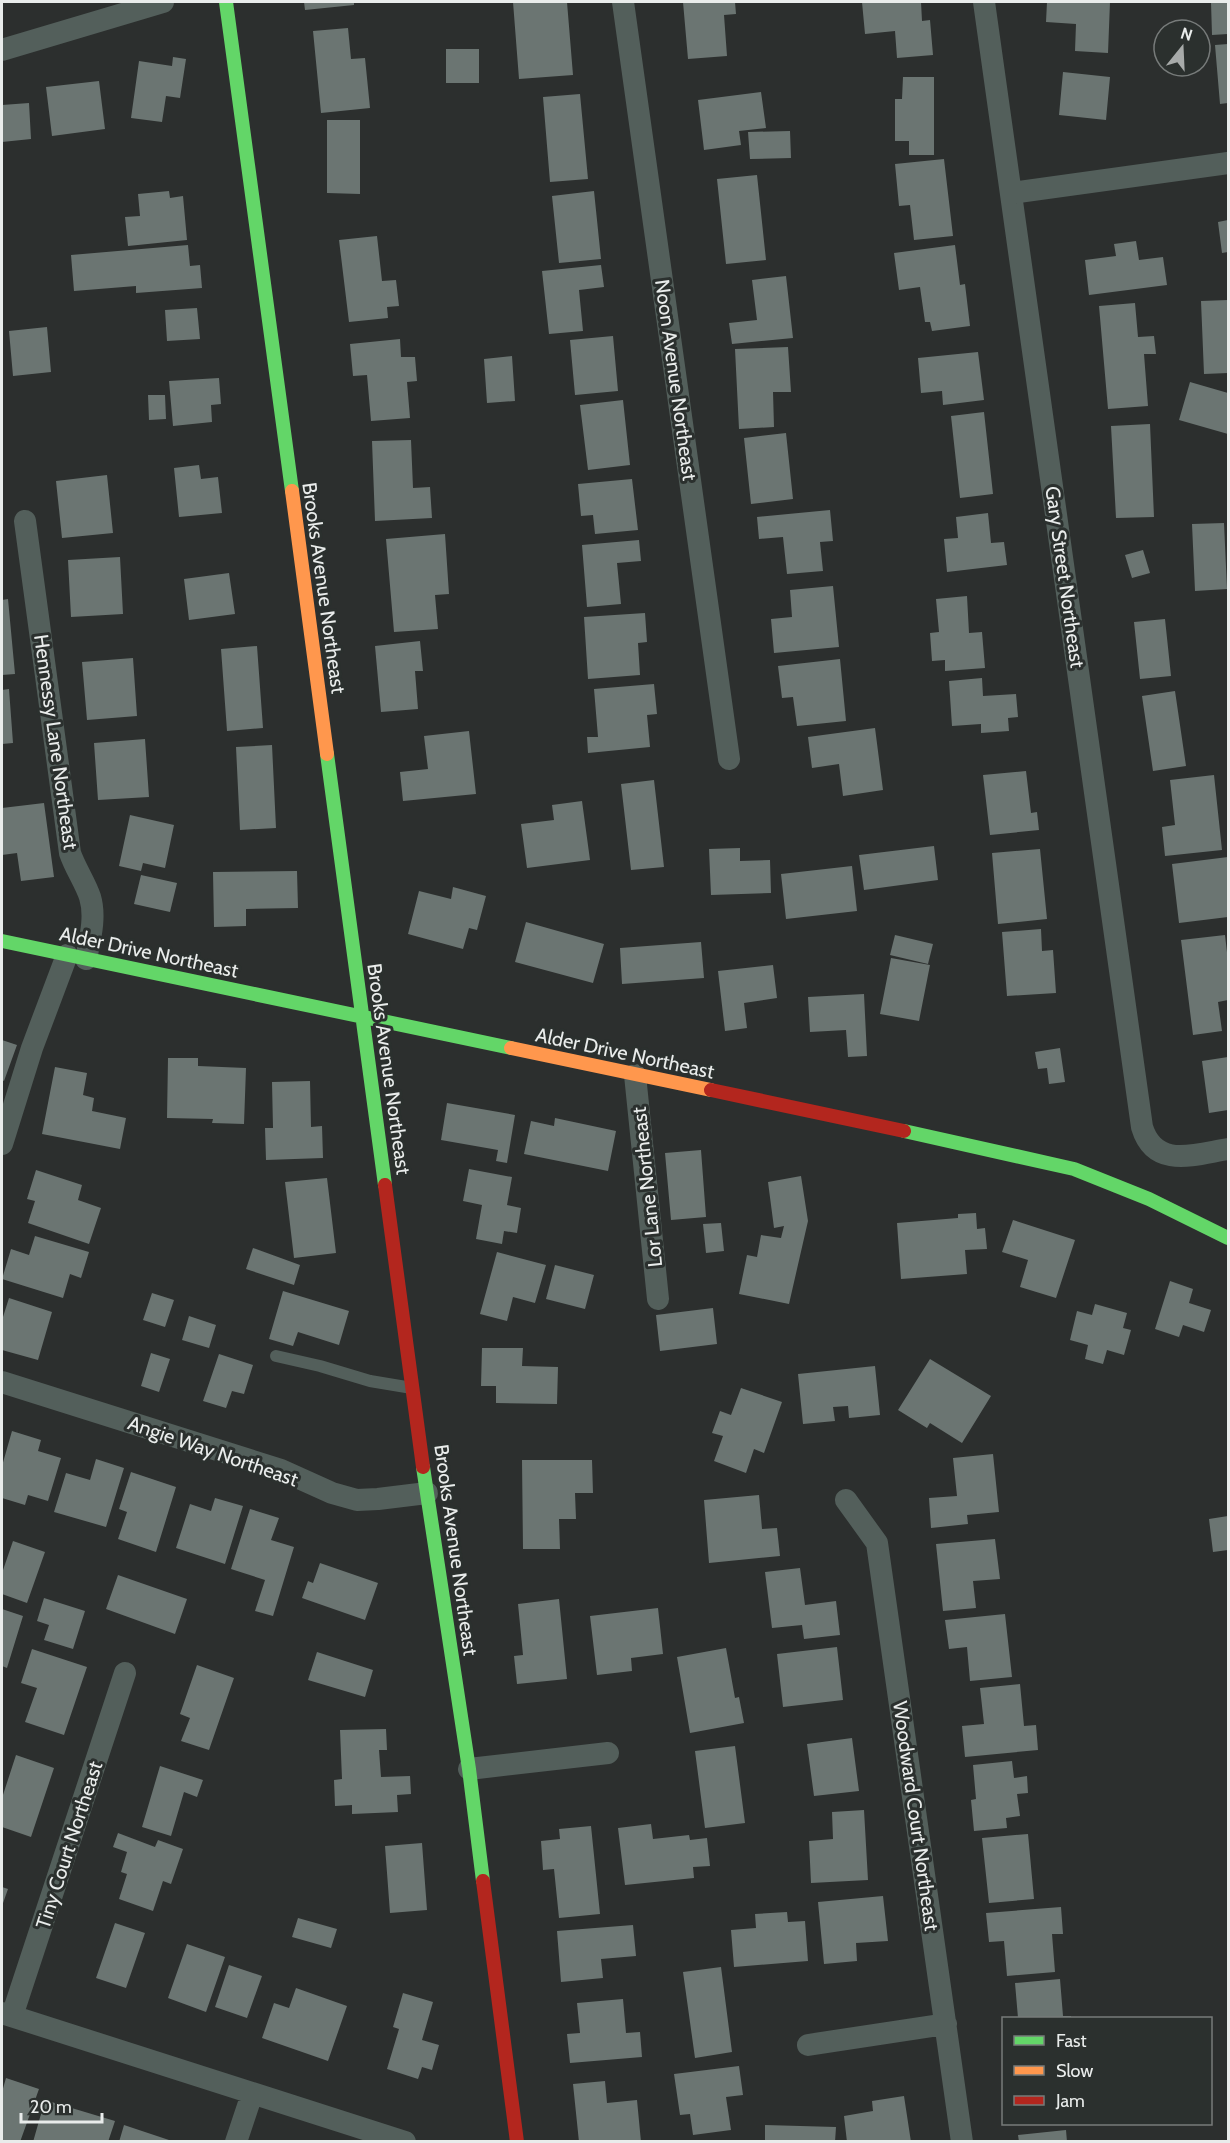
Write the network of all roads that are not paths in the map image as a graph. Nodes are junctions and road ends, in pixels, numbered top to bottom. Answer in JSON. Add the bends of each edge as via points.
{"nodes":[{"id":1,"x":163,"y":2,"type":"edge"},
{"id":2,"x":226,"y":2,"type":"edge"},
{"id":3,"x":623,"y":2,"type":"edge"},
{"id":4,"x":984,"y":2,"type":"edge"},
{"id":5,"x":2,"y":50,"type":"edge"},
{"id":6,"x":1228,"y":164,"type":"edge"},
{"id":7,"x":1011,"y":193,"type":"junction"},
{"id":8,"x":25,"y":521,"type":"dead end"},
{"id":9,"x":729,"y":759,"type":"dead end"},
{"id":10,"x":2,"y":941,"type":"edge"},
{"id":11,"x":76,"y":957,"type":"junction"},
{"id":12,"x":362,"y":1017,"type":"junction"},
{"id":13,"x":635,"y":1075,"type":"junction"},
{"id":14,"x":2,"y":1144,"type":"edge"},
{"id":15,"x":1228,"y":1149,"type":"edge"},
{"id":16,"x":1228,"y":1238,"type":"edge"},
{"id":17,"x":658,"y":1299,"type":"dead end"},
{"id":18,"x":276,"y":1356,"type":"dead end"},
{"id":19,"x":2,"y":1382,"type":"edge"},
{"id":20,"x":413,"y":1388,"type":"junction"},
{"id":21,"x":427,"y":1493,"type":"junction"},
{"id":22,"x":846,"y":1500,"type":"dead end"},
{"id":23,"x":125,"y":1673,"type":"dead end"},
{"id":24,"x":608,"y":1754,"type":"dead end"},
{"id":25,"x":469,"y":1769,"type":"junction"},
{"id":26,"x":7,"y":2015,"type":"edge"},
{"id":27,"x":946,"y":2024,"type":"junction"},
{"id":28,"x":808,"y":2045,"type":"dead end"},
{"id":29,"x":252,"y":2094,"type":"junction"},
{"id":30,"x":236,"y":2142,"type":"edge"},
{"id":31,"x":405,"y":2142,"type":"edge"},
{"id":32,"x":517,"y":2142,"type":"edge"},
{"id":33,"x":962,"y":2142,"type":"edge"}],
"edges":[{"from":1,"to":5,"type":"street"},
{"from":2,"to":12,"type":"street","name":"Brooks Avenue Northeast"},
{"from":3,"to":9,"type":"street","name":"Noon Avenue Northeast"},
{"from":4,"to":7,"type":"street","name":"Gary Street Northeast"},
{"from":6,"to":7,"type":"street"},
{"from":7,"to":15,"type":"street","name":"Gary Street Northeast","via":[[1142,1126],[1155,1149],[1168,1156]]},
{"from":8,"to":11,"type":"street","name":"Hennessy Lane Northeast","via":[[70,854],[92,907],[92,930]]},
{"from":10,"to":11,"type":"street","name":"Alder Drive Northeast"},
{"from":11,"to":12,"type":"street","name":"Alder Drive Northeast"},
{"from":11,"to":14,"type":"street","name":"Hennessy Lane Northeast","via":[[32,1048]]},
{"from":12,"to":13,"type":"street","name":"Alder Drive Northeast"},
{"from":12,"to":20,"type":"street","name":"Brooks Avenue Northeast"},
{"from":13,"to":16,"type":"street","name":"Alder Drive Northeast","via":[[1074,1169],[1149,1199]]},
{"from":13,"to":17,"type":"street","name":"Lor Lane Northeast"},
{"from":18,"to":20,"type":"lane"},
{"from":19,"to":21,"type":"street","name":"Angie Way Northeast","via":[[281,1470],[357,1500]]},
{"from":20,"to":21,"type":"street","name":"Brooks Avenue Northeast"},
{"from":21,"to":25,"type":"street","name":"Brooks Avenue Northeast"},
{"from":22,"to":27,"type":"street","name":"Woodward Court Northeast","via":[[878,1543]]},
{"from":23,"to":26,"type":"street","name":"Tiny Court Northeast"},
{"from":24,"to":25,"type":"street"},
{"from":25,"to":32,"type":"street","name":"Brooks Avenue Northeast"},
{"from":26,"to":29,"type":"street"},
{"from":27,"to":28,"type":"street"},
{"from":27,"to":33,"type":"street","name":"Woodward Court Northeast"},
{"from":29,"to":30,"type":"street"},
{"from":29,"to":31,"type":"street"}]}
